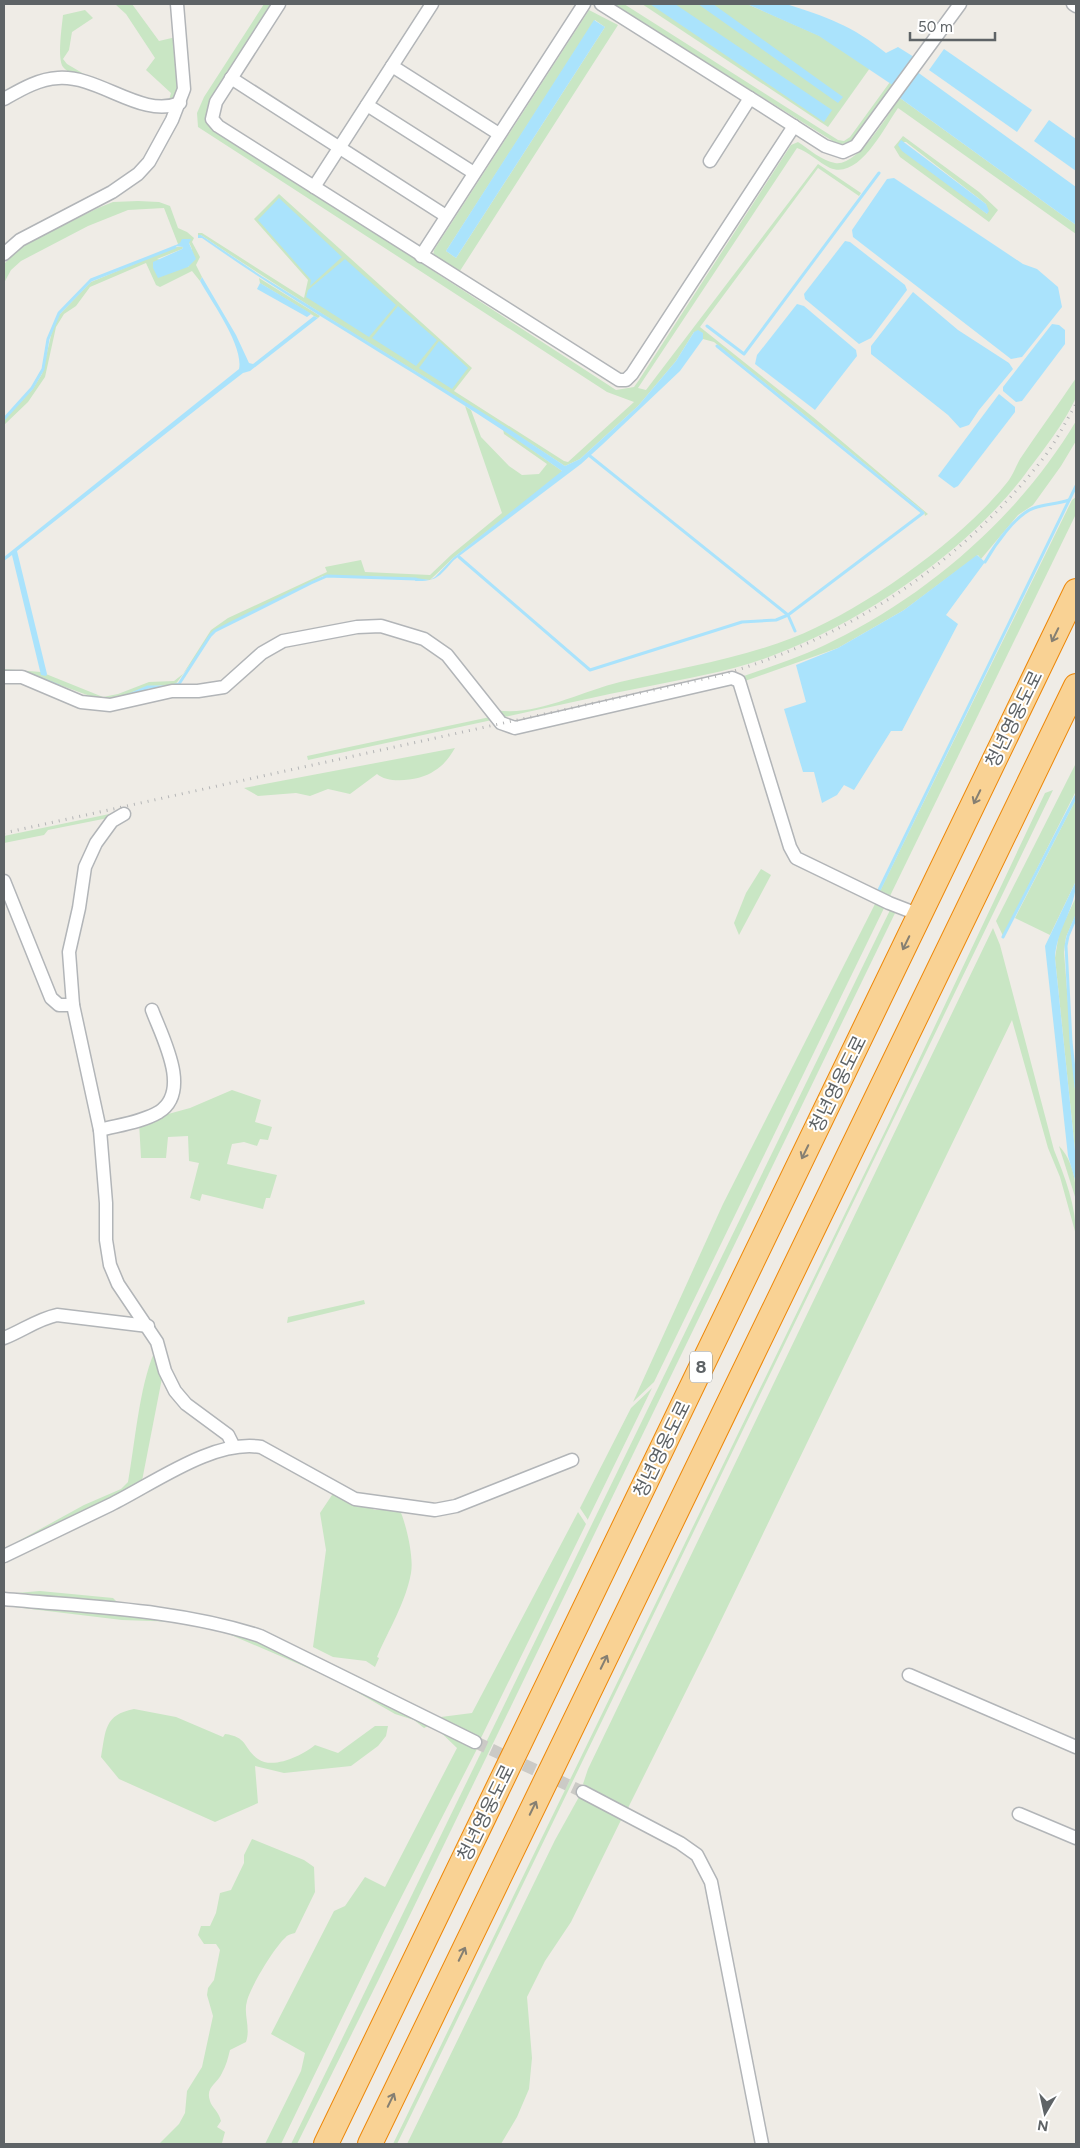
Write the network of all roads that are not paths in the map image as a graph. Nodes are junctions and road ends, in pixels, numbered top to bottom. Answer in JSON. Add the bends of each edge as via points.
{"nodes":[{"id":1,"x":177,"y":4,"type":"edge"},
{"id":2,"x":279,"y":4,"type":"edge"},
{"id":3,"x":432,"y":4,"type":"edge"},
{"id":4,"x":584,"y":4,"type":"edge"},
{"id":5,"x":601,"y":4,"type":"edge"},
{"id":6,"x":960,"y":4,"type":"edge"},
{"id":7,"x":1073,"y":4,"type":"edge"},
{"id":8,"x":1076,"y":6,"type":"edge"},
{"id":9,"x":392,"y":66,"type":"junction"},
{"id":10,"x":231,"y":78,"type":"junction"},
{"id":11,"x":750,"y":98,"type":"junction"},
{"id":12,"x":4,"y":99,"type":"edge"},
{"id":13,"x":180,"y":103,"type":"junction"},
{"id":14,"x":367,"y":105,"type":"junction"},
{"id":15,"x":794,"y":126,"type":"junction"},
{"id":16,"x":499,"y":134,"type":"junction"},
{"id":17,"x":340,"y":148,"type":"junction"},
{"id":18,"x":710,"y":161,"type":"dead end"},
{"id":19,"x":474,"y":173,"type":"junction"},
{"id":20,"x":314,"y":187,"type":"junction"},
{"id":21,"x":446,"y":216,"type":"junction"},
{"id":22,"x":4,"y":254,"type":"edge"},
{"id":23,"x":420,"y":256,"type":"junction"},
{"id":24,"x":1076,"y":591,"type":"edge"},
{"id":25,"x":4,"y":677,"type":"edge"},
{"id":26,"x":1076,"y":686,"type":"edge"},
{"id":27,"x":124,"y":814,"type":"dead end"},
{"id":28,"x":4,"y":881,"type":"edge"},
{"id":29,"x":920,"y":915,"type":"junction"},
{"id":30,"x":73,"y":1005,"type":"junction"},
{"id":31,"x":152,"y":1010,"type":"dead end"},
{"id":32,"x":100,"y":1130,"type":"junction"},
{"id":33,"x":148,"y":1326,"type":"junction"},
{"id":34,"x":4,"y":1338,"type":"edge"},
{"id":35,"x":234,"y":1448,"type":"junction"},
{"id":36,"x":572,"y":1460,"type":"dead end"},
{"id":37,"x":4,"y":1556,"type":"edge"},
{"id":38,"x":4,"y":1599,"type":"edge"},
{"id":39,"x":909,"y":1676,"type":"dead end"},
{"id":40,"x":475,"y":1742,"type":"tunnel mouth"},
{"id":41,"x":1076,"y":1747,"type":"edge"},
{"id":42,"x":583,"y":1792,"type":"tunnel mouth"},
{"id":43,"x":1019,"y":1814,"type":"dead end"},
{"id":44,"x":1076,"y":1838,"type":"edge"},
{"id":45,"x":326,"y":2144,"type":"edge"},
{"id":46,"x":370,"y":2144,"type":"edge"},
{"id":47,"x":762,"y":2144,"type":"edge"}],
"edges":[{"from":1,"to":13,"type":"street","via":[[184,89]]},
{"from":2,"to":10,"type":"street"},
{"from":3,"to":9,"type":"street"},
{"from":4,"to":16,"type":"street"},
{"from":5,"to":11,"type":"street"},
{"from":6,"to":15,"type":"street","via":[[862,140],[850,149],[834,150]]},
{"from":7,"to":8,"type":"street"},
{"from":9,"to":14,"type":"street"},
{"from":9,"to":16,"type":"street"},
{"from":10,"to":17,"type":"street"},
{"from":10,"to":20,"type":"street","via":[[212,119]]},
{"from":11,"to":15,"type":"street"},
{"from":11,"to":18,"type":"street"},
{"from":12,"to":13,"type":"street","via":[[43,80],[58,78],[97,85],[155,108]]},
{"from":13,"to":22,"type":"street","via":[[157,149],[138,174],[112,192],[20,240]]},
{"from":14,"to":17,"type":"street"},
{"from":14,"to":19,"type":"street"},
{"from":15,"to":23,"type":"street","via":[[626,380],[612,376]]},
{"from":16,"to":19,"type":"street"},
{"from":17,"to":20,"type":"street"},
{"from":17,"to":21,"type":"street"},
{"from":19,"to":21,"type":"street"},
{"from":20,"to":23,"type":"street"},
{"from":21,"to":23,"type":"street"},
{"from":24,"to":29,"type":"highway","name":"청년영웅도로","number":"8","one_way":true},
{"from":25,"to":29,"type":"street","via":[[22,677],[81,702],[110,705],[172,692],[224,687],[262,653],[283,640],[381,626],[424,639],[447,655],[500,723],[515,728],[732,678],[739,681],[796,858]]},
{"from":46,"to":26,"type":"highway","number":"8","one_way":true},
{"from":27,"to":30,"type":"street","via":[[112,821],[96,843],[85,867],[69,952]]},
{"from":28,"to":30,"type":"street","via":[[51,998],[59,1005]]},
{"from":29,"to":45,"type":"highway","name":"청년영웅도로","number":"8","one_way":true},
{"from":30,"to":32,"type":"street"},
{"from":31,"to":32,"type":"street","via":[[175,1081],[172,1100],[145,1118]]},
{"from":32,"to":33,"type":"street","via":[[110,1265],[118,1284]]},
{"from":33,"to":34,"type":"street","via":[[57,1316],[44,1318]]},
{"from":33,"to":35,"type":"street","via":[[175,1391],[186,1404],[228,1434]]},
{"from":35,"to":36,"type":"street","via":[[261,1447],[355,1499],[435,1510],[456,1506]]},
{"from":35,"to":37,"type":"street","via":[[197,1459]]},
{"from":38,"to":40,"type":"street","via":[[191,1617],[227,1625],[260,1636]]},
{"from":39,"to":41,"type":"street"},
{"from":42,"to":47,"type":"street","via":[[680,1843],[697,1855],[711,1882]]},
{"from":43,"to":44,"type":"street"}]}
